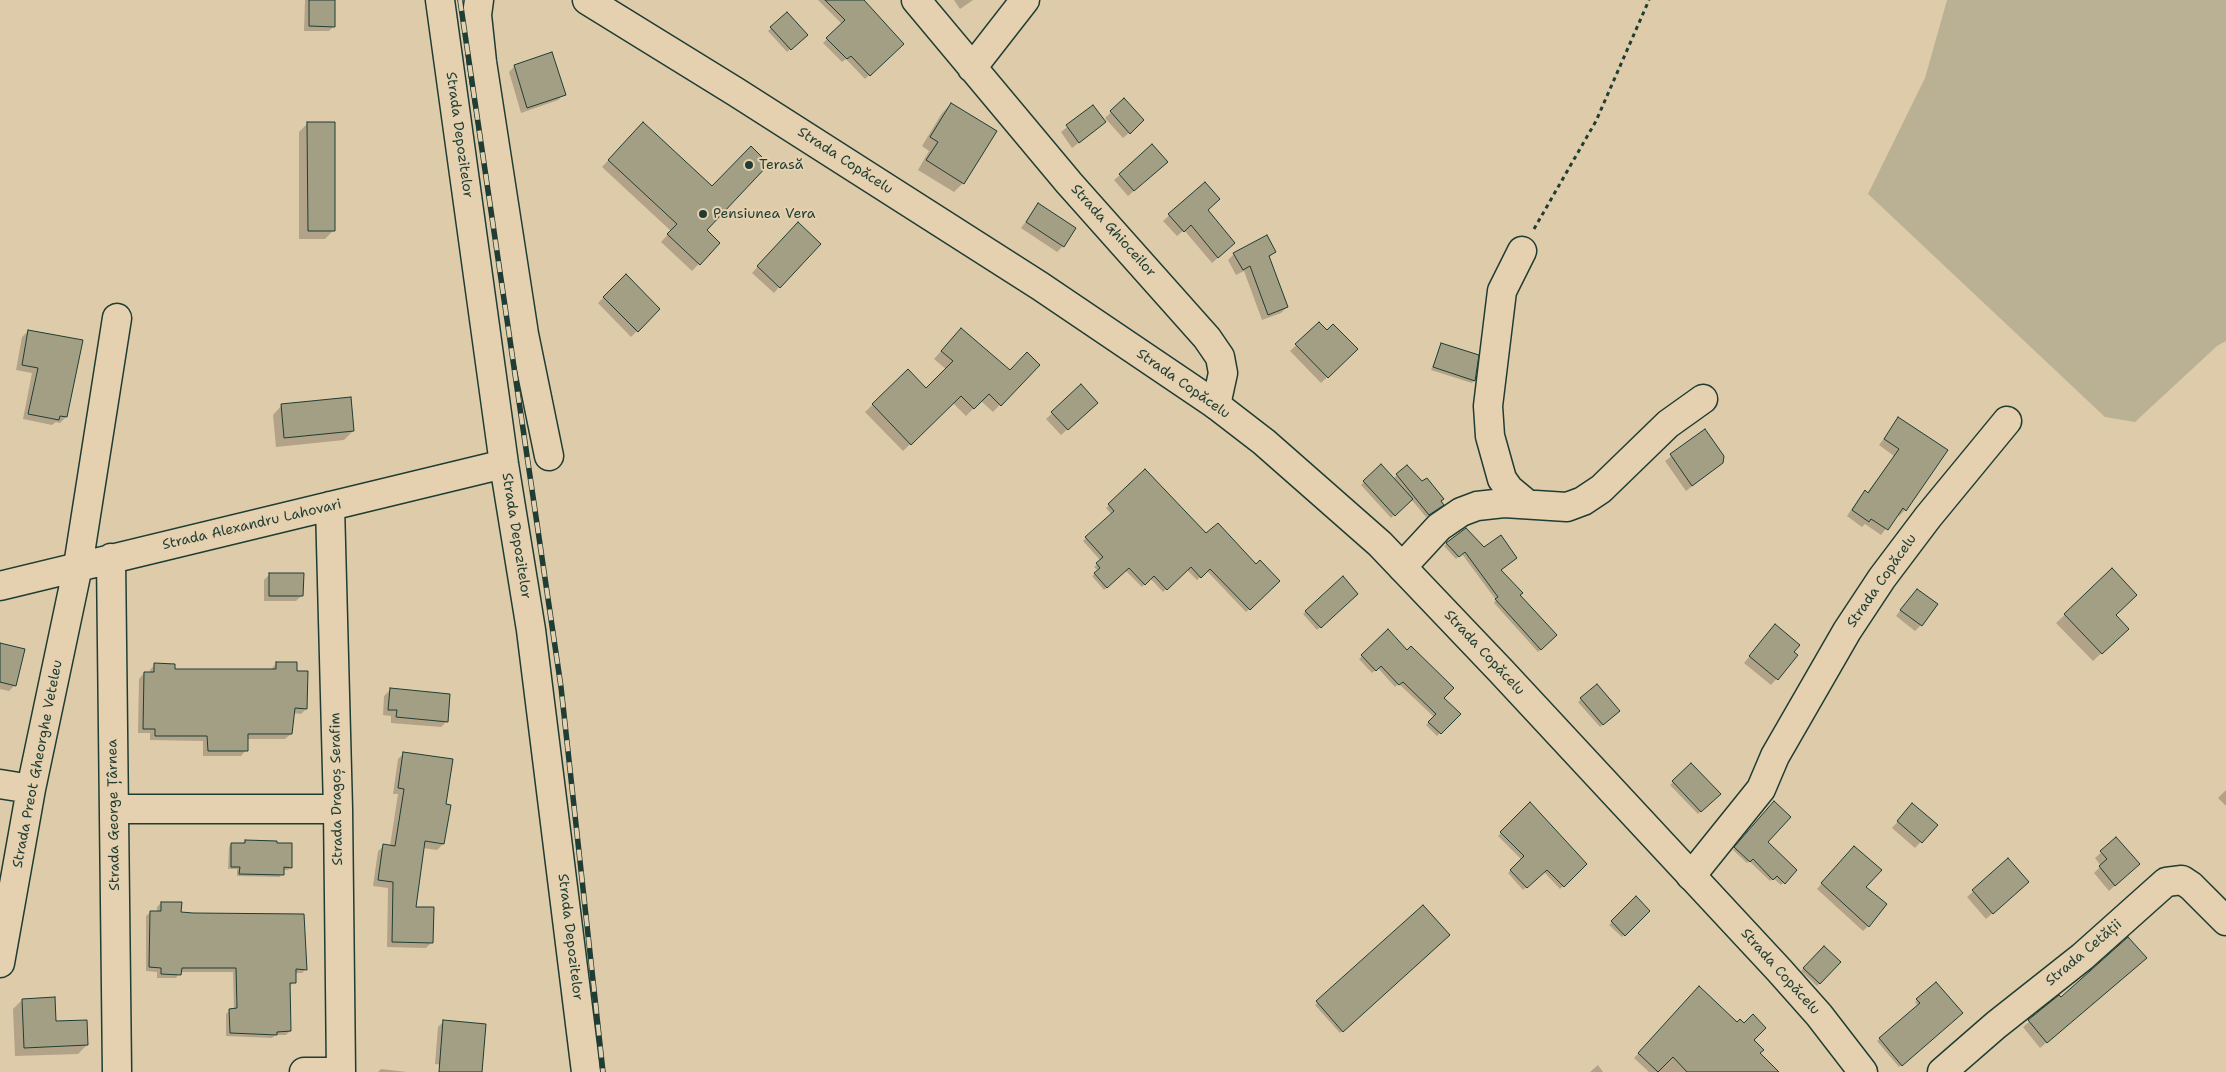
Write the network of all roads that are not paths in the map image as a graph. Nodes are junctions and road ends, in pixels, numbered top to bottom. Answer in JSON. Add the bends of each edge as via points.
{"nodes":[{"id":1,"x":440,"y":0,"type":"edge"},
{"id":2,"x":479,"y":0,"type":"edge"},
{"id":3,"x":587,"y":0,"type":"edge"},
{"id":4,"x":916,"y":0,"type":"edge"},
{"id":5,"x":1025,"y":0,"type":"edge"},
{"id":6,"x":972,"y":68,"type":"junction"},
{"id":7,"x":1522,"y":251,"type":"road end"},
{"id":8,"x":117,"y":318,"type":"dead end"},
{"id":9,"x":1703,"y":399,"type":"dead end"},
{"id":10,"x":1216,"y":405,"type":"junction"},
{"id":11,"x":2007,"y":421,"type":"dead end"},
{"id":12,"x":1493,"y":450,"type":"junction"},
{"id":13,"x":549,"y":456,"type":"dead end"},
{"id":14,"x":504,"y":464,"type":"junction"},
{"id":15,"x":1527,"y":504,"type":"junction"},
{"id":16,"x":330,"y":506,"type":"junction"},
{"id":17,"x":1460,"y":512,"type":"junction"},
{"id":18,"x":111,"y":558,"type":"junction"},
{"id":19,"x":78,"y":566,"type":"junction"},
{"id":20,"x":1402,"y":567,"type":"junction"},
{"id":21,"x":0,"y":586,"type":"edge"},
{"id":22,"x":0,"y":784,"type":"edge"},
{"id":23,"x":31,"y":789,"type":"junction"},
{"id":24,"x":114,"y":809,"type":"junction"},
{"id":25,"x":338,"y":809,"type":"junction"},
{"id":26,"x":1691,"y":876,"type":"junction"},
{"id":27,"x":2226,"y":921,"type":"edge"},
{"id":28,"x":0,"y":963,"type":"edge"},
{"id":29,"x":117,"y":1072,"type":"edge"},
{"id":30,"x":304,"y":1072,"type":"edge"},
{"id":31,"x":341,"y":1072,"type":"edge"},
{"id":32,"x":586,"y":1072,"type":"edge"},
{"id":33,"x":1863,"y":1072,"type":"edge"},
{"id":34,"x":1942,"y":1072,"type":"edge"}],
"edges":[{"from":1,"to":14,"type":"street","name":"Strada Depozitelor"},
{"from":2,"to":13,"type":"street","via":[[477,14],[483,72],[524,334]]},
{"from":3,"to":10,"type":"street","name":"Strada Copăcelu","via":[[1040,286]]},
{"from":4,"to":6,"type":"street","name":"Strada Ghioceilor"},
{"from":5,"to":6,"type":"street"},
{"from":6,"to":10,"type":"street","name":"Strada Ghioceilor","via":[[1220,357],[1223,373]]},
{"from":7,"to":12,"type":"street","via":[[1509,274],[1499,304],[1488,406]]},
{"from":8,"to":19,"type":"street","name":"Strada Preot Gheorghe Veteleu"},
{"from":9,"to":15,"type":"street","via":[[1668,424],[1602,490],[1567,507]]},
{"from":10,"to":20,"type":"street","name":"Strada Copăcelu","via":[[1316,486]]},
{"from":11,"to":26,"type":"street","name":"Strada Copăcelu","via":[[1882,578],[1775,756],[1760,789]]},
{"from":12,"to":15,"type":"street","via":[[1502,479]]},
{"from":12,"to":17,"type":"street","via":[[1487,476]]},
{"from":14,"to":16,"type":"street","name":"Strada Alexandru Lahovari"},
{"from":14,"to":32,"type":"street","name":"Strada Depozitelor","via":[[531,630]]},
{"from":15,"to":17,"type":"street","via":[[1477,506]]},
{"from":16,"to":18,"type":"street","name":"Strada Alexandru Lahovari"},
{"from":16,"to":25,"type":"street","name":"Strada Dragoș Serafim"},
{"from":17,"to":20,"type":"street","via":[[1439,527]]},
{"from":18,"to":19,"type":"street","name":"Strada Alexandru Lahovari"},
{"from":18,"to":24,"type":"street","name":"Strada George Țârnea"},
{"from":19,"to":21,"type":"street","name":"Strada Alexandru Lahovari"},
{"from":19,"to":23,"type":"street","name":"Strada Preot Gheorghe Veteleu"},
{"from":20,"to":26,"type":"street","name":"Strada Copăcelu"},
{"from":22,"to":23,"type":"street"},
{"from":23,"to":28,"type":"street","name":"Strada Preot Gheorghe Veteleu"},
{"from":24,"to":25,"type":"street"},
{"from":24,"to":29,"type":"street","name":"Strada George Țârnea"},
{"from":25,"to":31,"type":"street","name":"Strada Dragoș Serafim"},
{"from":26,"to":33,"type":"street","name":"Strada Copăcelu","via":[[1819,1015]]},
{"from":27,"to":34,"type":"street","name":"Strada Cetății","via":[[2187,883],[2182,880],[2166,882],[2082,957]]},
{"from":30,"to":31,"type":"street"}]}
